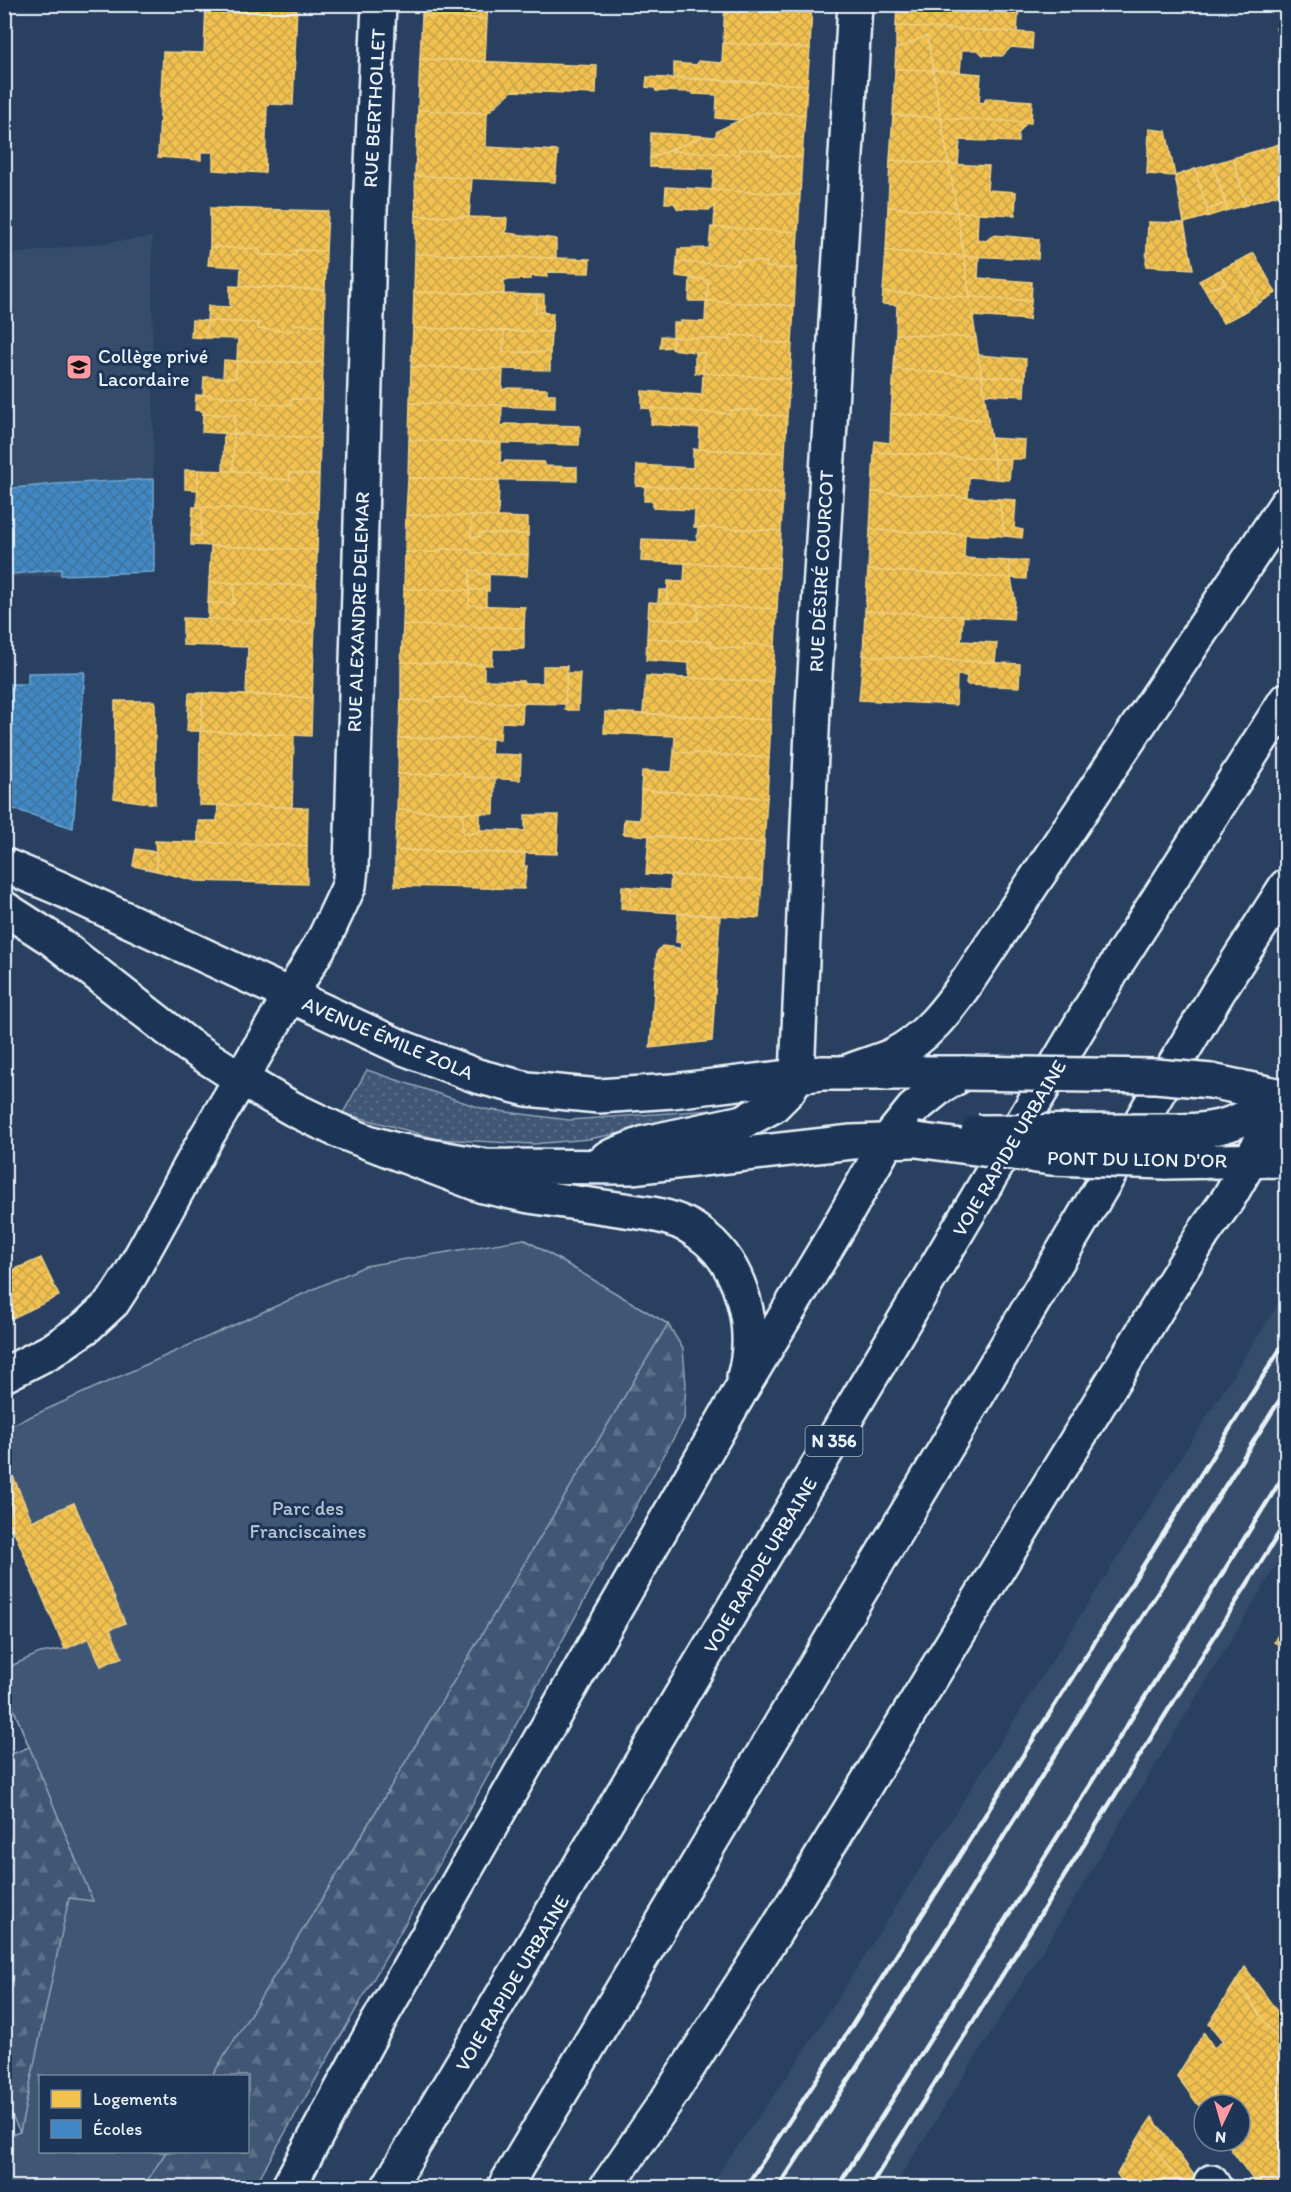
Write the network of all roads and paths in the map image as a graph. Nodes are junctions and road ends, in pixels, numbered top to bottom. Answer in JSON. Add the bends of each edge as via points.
{"nodes":[{"id":1,"x":379,"y":4,"type":"edge"},
{"id":2,"x":855,"y":4,"type":"edge"},
{"id":3,"x":370,"y":212,"type":"joint"},
{"id":4,"x":1287,"y":504,"type":"edge"},
{"id":5,"x":1287,"y":700,"type":"edge"},
{"id":6,"x":4,"y":865,"type":"edge"},
{"id":7,"x":1287,"y":886,"type":"edge"},
{"id":8,"x":4,"y":908,"type":"edge"},
{"id":9,"x":289,"y":996,"type":"junction"},
{"id":10,"x":924,"y":1034,"type":"junction"},
{"id":11,"x":848,"y":1072,"type":"junction"},
{"id":12,"x":796,"y":1076,"type":"junction"},
{"id":13,"x":241,"y":1079,"type":"junction"},
{"id":14,"x":921,"y":1088,"type":"junction"},
{"id":15,"x":1287,"y":1097,"type":"edge"},
{"id":16,"x":902,"y":1140,"type":"junction"},
{"id":17,"x":368,"y":1142,"type":"junction"},
{"id":18,"x":1165,"y":1146,"type":"junction"},
{"id":19,"x":1287,"y":1160,"type":"edge"},
{"id":20,"x":1249,"y":1162,"type":"junction"},
{"id":21,"x":584,"y":1168,"type":"junction"},
{"id":22,"x":4,"y":1375,"type":"edge"},
{"id":23,"x":741,"y":1390,"type":"junction"},
{"id":24,"x":288,"y":2187,"type":"edge"},
{"id":25,"x":388,"y":2187,"type":"edge"},
{"id":26,"x":504,"y":2187,"type":"edge"},
{"id":27,"x":606,"y":2187,"type":"edge"}],
"edges":[{"from":1,"to":3,"type":"main road","name":"RUE BERTHOLLET"},
{"from":2,"to":12,"type":"main road","name":"RUE DÉSIRÉ COURCOT"},
{"from":3,"to":9,"type":"main road","name":"RUE ALEXANDRE DELEMAR","via":[[350,878],[325,937]]},
{"from":4,"to":10,"type":"main road","via":[[969,979]]},
{"from":5,"to":25,"type":"main road","name":"VOIE RAPIDE URBAINE","number":"N 356","via":[[1119,960]]},
{"from":6,"to":9,"type":"main road","name":"AVENUE ÉMILE ZOLA"},
{"from":7,"to":26,"type":"main road","via":[[1218,992]]},
{"from":8,"to":13,"type":"main road","via":[[52,939],[188,1045]]},
{"from":9,"to":12,"type":"main road","name":"AVENUE ÉMILE ZOLA","via":[[448,1066],[502,1084],[550,1093],[625,1095]]},
{"from":9,"to":13,"type":"main road","name":"RUE ALEXANDRE DELEMAR"},
{"from":10,"to":11,"type":"main road","via":[[891,1056]]},
{"from":10,"to":14,"type":"main road"},
{"from":11,"to":12,"type":"main road","name":"AVENUE ÉMILE ZOLA"},
{"from":11,"to":14,"type":"main road","name":"AVENUE ÉMILE ZOLA"},
{"from":12,"to":21,"type":"main road","via":[[773,1106],[743,1122],[645,1143]]},
{"from":13,"to":17,"type":"main road","via":[[293,1109]]},
{"from":13,"to":22,"type":"main road","name":"RUE ALEXANDRE DELEMAR","via":[[113,1302],[51,1351]]},
{"from":14,"to":15,"type":"main road","bridge":true,"via":[[964,1073],[1156,1076],[1211,1081]]},
{"from":14,"to":16,"type":"main road"},
{"from":15,"to":18,"type":"main road","name":"PONT DU LION D'OR","via":[[1234,1122],[1188,1131]]},
{"from":15,"to":20,"type":"main road"},
{"from":16,"to":18,"type":"main road","name":"PONT DU LION D'OR","bridge":true,"via":[[1051,1158]]},
{"from":16,"to":21,"type":"main road","via":[[852,1142],[650,1166]]},
{"from":16,"to":23,"type":"main road","via":[[834,1235]]},
{"from":17,"to":21,"type":"main road","via":[[426,1157],[485,1166]]},
{"from":17,"to":23,"type":"main road","via":[[483,1186],[652,1214],[700,1233],[727,1265],[747,1316],[748,1362]]},
{"from":18,"to":20,"type":"main road","name":"PONT DU LION D'OR"},
{"from":19,"to":20,"type":"main road","name":"PONT DU LION D'OR"},
{"from":20,"to":27,"type":"main road","via":[[776,1931],[668,2100]]},
{"from":23,"to":24,"type":"main road"}]}
